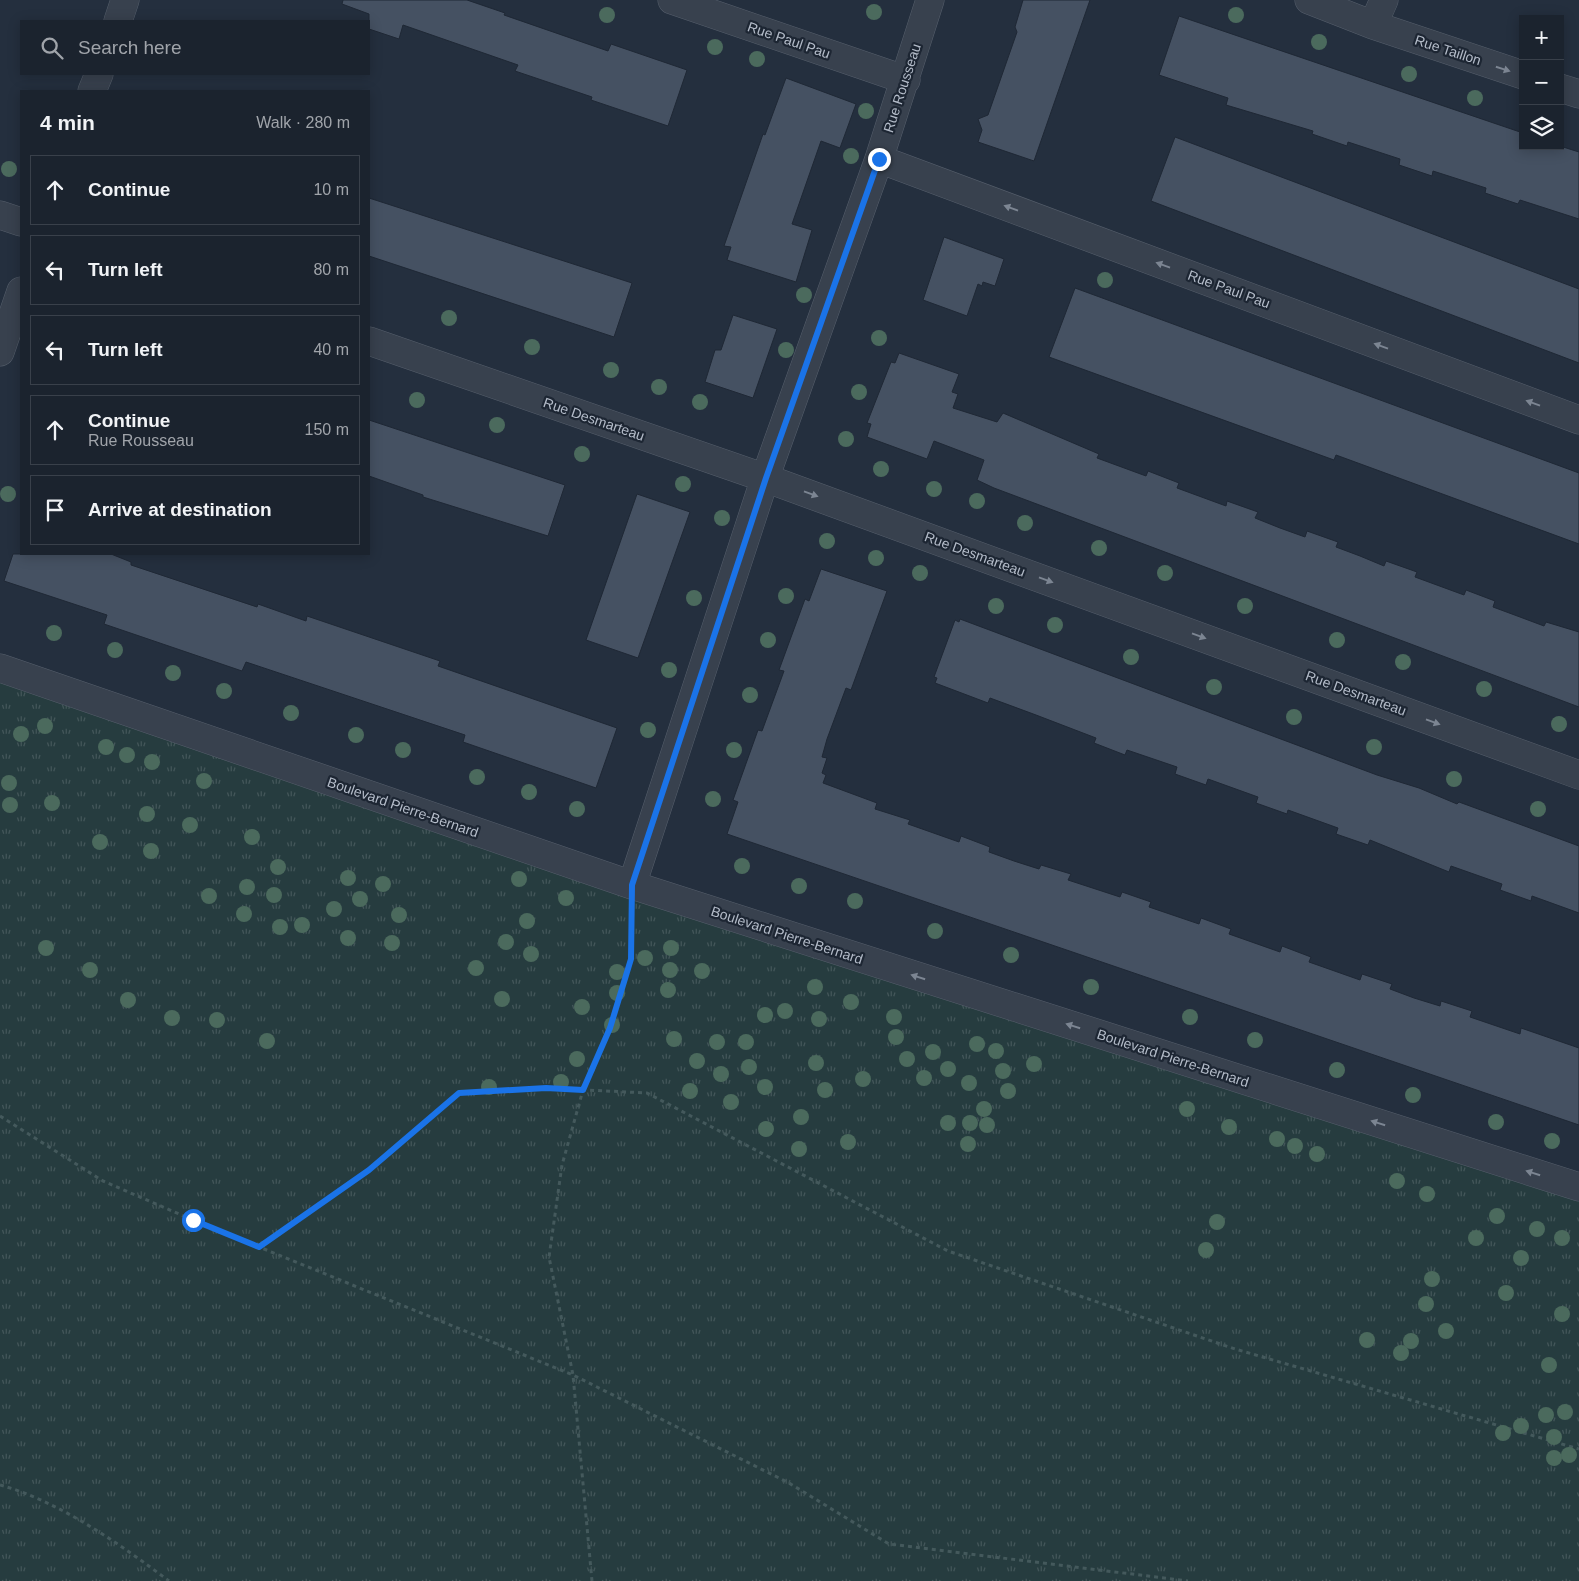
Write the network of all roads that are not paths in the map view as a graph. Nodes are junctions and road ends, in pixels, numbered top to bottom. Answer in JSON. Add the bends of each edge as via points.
{"nodes":[{"id":1,"x":125,"y":0,"type":"edge"},
{"id":2,"x":672,"y":0,"type":"edge"},
{"id":3,"x":930,"y":0,"type":"edge"},
{"id":4,"x":1309,"y":0,"type":"edge"},
{"id":5,"x":1384,"y":0,"type":"edge"},
{"id":6,"x":118,"y":20,"type":"edge"},
{"id":7,"x":1373,"y":25,"type":"junction"},
{"id":8,"x":1519,"y":74,"type":"edge"},
{"id":9,"x":99,"y":75,"type":"edge"},
{"id":10,"x":906,"y":80,"type":"junction"},
{"id":11,"x":1564,"y":89,"type":"edge"},
{"id":12,"x":92,"y":90,"type":"edge"},
{"id":13,"x":1579,"y":94,"type":"edge"},
{"id":14,"x":879,"y":159,"type":"junction"},
{"id":15,"x":0,"y":215,"type":"edge"},
{"id":16,"x":20,"y":222,"type":"edge"},
{"id":17,"x":20,"y":294,"type":"edge"},
{"id":18,"x":370,"y":341,"type":"edge"},
{"id":19,"x":0,"y":352,"type":"edge"},
{"id":20,"x":1579,"y":420,"type":"edge"},
{"id":21,"x":766,"y":478,"type":"junction"},
{"id":22,"x":0,"y":668,"type":"edge"},
{"id":23,"x":1579,"y":775,"type":"edge"},
{"id":24,"x":632,"y":885,"type":"junction"},
{"id":25,"x":1579,"y":1187,"type":"edge"}],
"edges":[{"from":1,"to":6,"type":"street"},
{"from":2,"to":10,"type":"street","name":"Rue Paul Pau"},
{"from":3,"to":10,"type":"street","name":"Rue Rousseau"},
{"from":4,"to":7,"type":"street","name":"Rue Taillon"},
{"from":5,"to":7,"type":"street"},
{"from":7,"to":8,"type":"street","name":"Rue Taillon","one_way":true},
{"from":9,"to":12,"type":"street"},
{"from":10,"to":14,"type":"street","name":"Rue Rousseau"},
{"from":11,"to":13,"type":"street"},
{"from":20,"to":14,"type":"street","name":"Rue Paul Pau","one_way":true},
{"from":14,"to":21,"type":"street","name":"Rue Rousseau"},
{"from":15,"to":16,"type":"street"},
{"from":17,"to":19,"type":"street"},
{"from":18,"to":21,"type":"street","name":"Rue Desmarteau"},
{"from":21,"to":23,"type":"street","name":"Rue Desmarteau","one_way":true},
{"from":21,"to":24,"type":"street","name":"Rue Rousseau"},
{"from":22,"to":24,"type":"street","name":"Boulevard Pierre-Bernard"},
{"from":25,"to":24,"type":"street","name":"Boulevard Pierre-Bernard","one_way":true}]}
